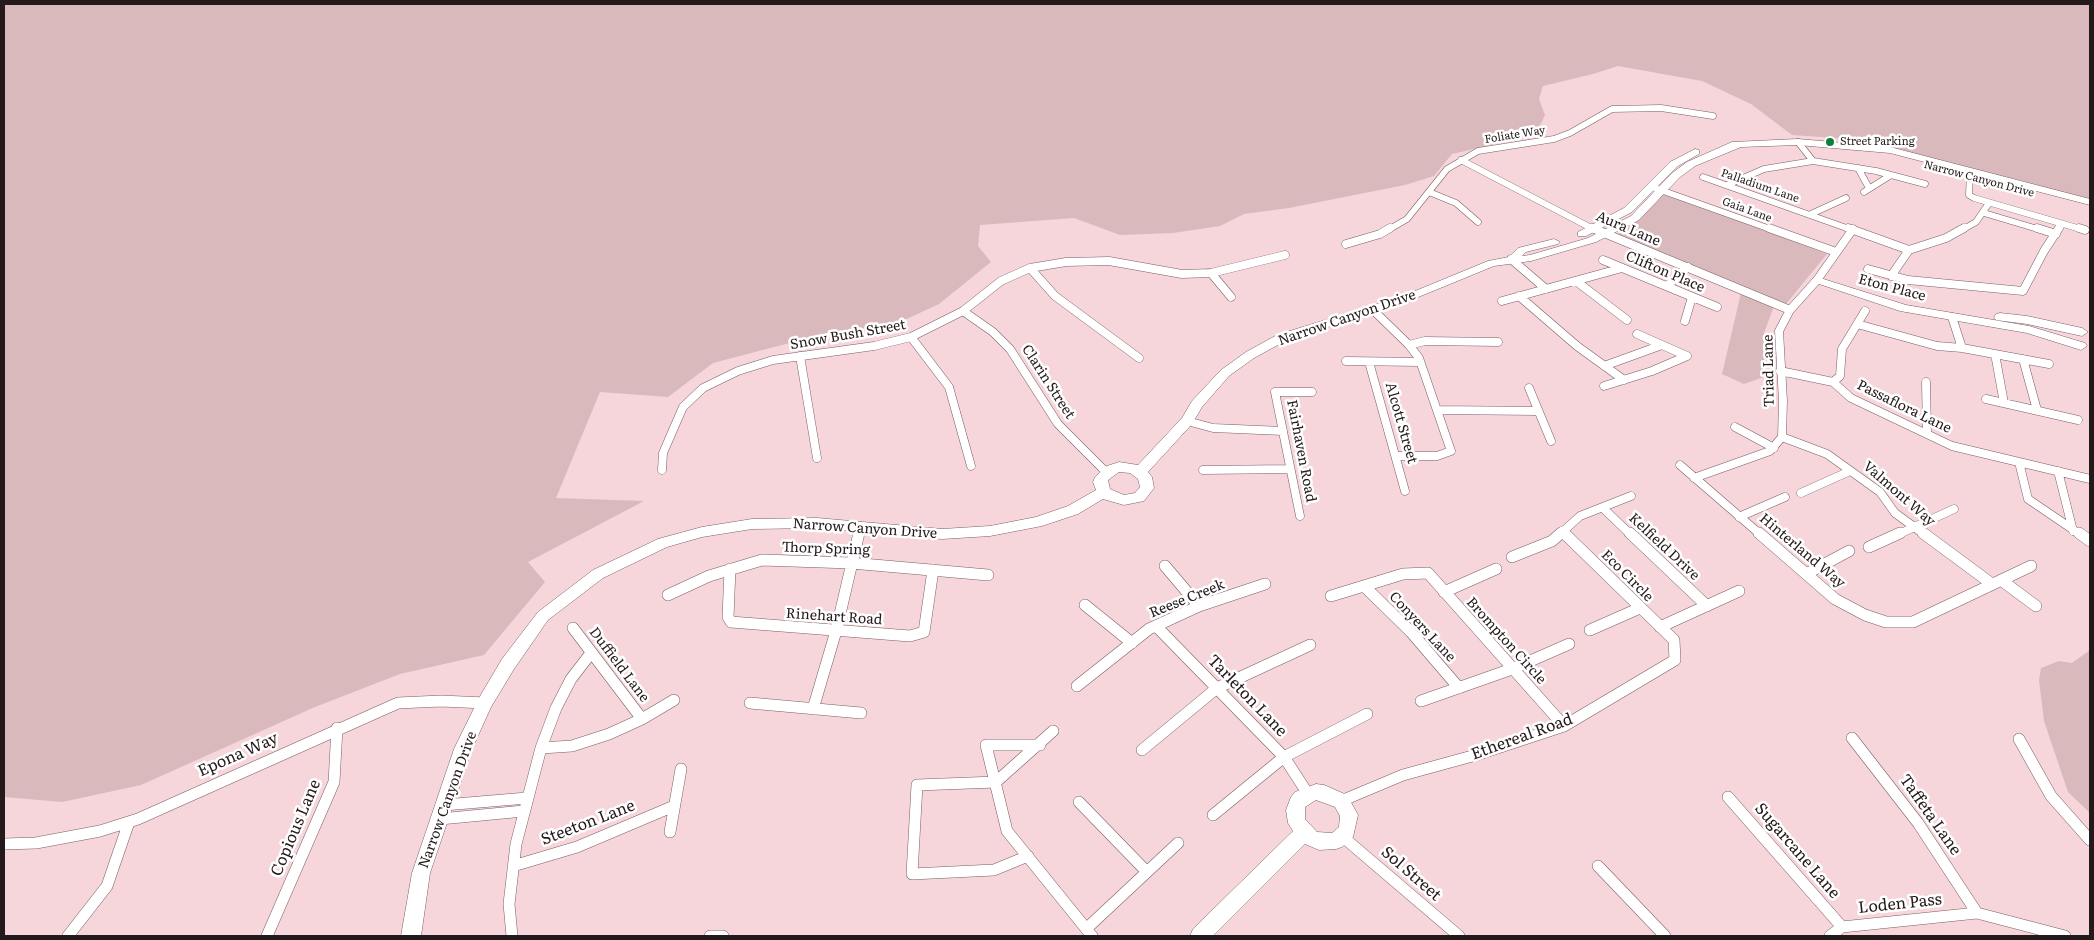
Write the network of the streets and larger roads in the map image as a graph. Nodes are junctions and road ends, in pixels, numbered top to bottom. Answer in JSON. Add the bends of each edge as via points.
{"nodes":[{"id":1,"x":1713,"y":116,"type":"dead end"},
{"id":2,"x":1798,"y":142,"type":"junction"},
{"id":3,"x":1461,"y":160,"type":"junction"},
{"id":4,"x":1813,"y":161,"type":"junction"},
{"id":5,"x":1858,"y":168,"type":"junction"},
{"id":6,"x":1891,"y":174,"type":"junction"},
{"id":7,"x":1970,"y":174,"type":"junction"},
{"id":8,"x":1703,"y":177,"type":"dead end"},
{"id":9,"x":1925,"y":184,"type":"dead end"},
{"id":10,"x":1727,"y":185,"type":"junction"},
{"id":11,"x":1656,"y":188,"type":"junction"},
{"id":12,"x":1429,"y":192,"type":"junction"},
{"id":13,"x":1846,"y":198,"type":"dead end"},
{"id":14,"x":2090,"y":202,"type":"edge"},
{"id":15,"x":1989,"y":203,"type":"junction"},
{"id":16,"x":2090,"y":208,"type":"edge"},
{"id":17,"x":1984,"y":213,"type":"junction"},
{"id":18,"x":1810,"y":214,"type":"junction"},
{"id":19,"x":1478,"y":222,"type":"dead end"},
{"id":20,"x":2062,"y":224,"type":"junction"},
{"id":21,"x":1593,"y":229,"type":"junction"},
{"id":22,"x":1853,"y":229,"type":"junction"},
{"id":23,"x":2086,"y":230,"type":"dead end"},
{"id":24,"x":1605,"y":234,"type":"junction"},
{"id":25,"x":2056,"y":234,"type":"junction"},
{"id":26,"x":1346,"y":244,"type":"dead end"},
{"id":27,"x":1908,"y":250,"type":"junction"},
{"id":28,"x":1836,"y":252,"type":"junction"},
{"id":29,"x":1284,"y":255,"type":"dead end"},
{"id":30,"x":1512,"y":259,"type":"junction"},
{"id":31,"x":1603,"y":260,"type":"dead end"},
{"id":32,"x":1688,"y":267,"type":"junction"},
{"id":33,"x":1030,"y":268,"type":"junction"},
{"id":34,"x":1622,"y":268,"type":"junction"},
{"id":35,"x":1868,"y":269,"type":"dead end"},
{"id":36,"x":1211,"y":273,"type":"junction"},
{"id":37,"x":1891,"y":276,"type":"junction"},
{"id":38,"x":1817,"y":280,"type":"junction"},
{"id":39,"x":1576,"y":281,"type":"junction"},
{"id":40,"x":1667,"y":286,"type":"junction"},
{"id":41,"x":1546,"y":289,"type":"junction"},
{"id":42,"x":1519,"y":296,"type":"junction"},
{"id":43,"x":1692,"y":297,"type":"junction"},
{"id":44,"x":1231,"y":298,"type":"dead end"},
{"id":45,"x":1502,"y":301,"type":"dead end"},
{"id":46,"x":1717,"y":307,"type":"dead end"},
{"id":47,"x":1372,"y":309,"type":"junction"},
{"id":48,"x":1790,"y":310,"type":"junction"},
{"id":49,"x":963,"y":311,"type":"junction"},
{"id":50,"x":1865,"y":311,"type":"dead end"},
{"id":51,"x":1957,"y":317,"type":"junction"},
{"id":52,"x":1627,"y":320,"type":"dead end"},
{"id":53,"x":1685,"y":322,"type":"dead end"},
{"id":54,"x":1857,"y":324,"type":"junction"},
{"id":55,"x":2088,"y":330,"type":"edge"},
{"id":56,"x":1637,"y":334,"type":"dead end"},
{"id":57,"x":911,"y":337,"type":"junction"},
{"id":58,"x":1498,"y":342,"type":"dead end"},
{"id":59,"x":1409,"y":345,"type":"junction"},
{"id":60,"x":1662,"y":345,"type":"junction"},
{"id":61,"x":1962,"y":348,"type":"junction"},
{"id":62,"x":2087,"y":351,"type":"edge"},
{"id":63,"x":1995,"y":354,"type":"junction"},
{"id":64,"x":800,"y":356,"type":"junction"},
{"id":65,"x":1139,"y":358,"type":"dead end"},
{"id":66,"x":2023,"y":359,"type":"junction"},
{"id":67,"x":1346,"y":361,"type":"dead end"},
{"id":68,"x":1369,"y":362,"type":"junction"},
{"id":69,"x":1420,"y":362,"type":"junction"},
{"id":70,"x":2049,"y":364,"type":"dead end"},
{"id":71,"x":1604,"y":366,"type":"junction"},
{"id":72,"x":1780,"y":371,"type":"junction"},
{"id":73,"x":1624,"y":380,"type":"junction"},
{"id":74,"x":1833,"y":382,"type":"junction"},
{"id":75,"x":1926,"y":382,"type":"dead end"},
{"id":76,"x":1604,"y":386,"type":"dead end"},
{"id":77,"x":1529,"y":388,"type":"dead end"},
{"id":78,"x":1312,"y":392,"type":"dead end"},
{"id":79,"x":1986,"y":399,"type":"dead end"},
{"id":80,"x":2004,"y":403,"type":"junction"},
{"id":81,"x":1438,"y":410,"type":"junction"},
{"id":82,"x":2037,"y":410,"type":"junction"},
{"id":83,"x":1538,"y":411,"type":"junction"},
{"id":84,"x":2078,"y":420,"type":"dead end"},
{"id":85,"x":1187,"y":421,"type":"junction"},
{"id":86,"x":1735,"y":427,"type":"dead end"},
{"id":87,"x":1282,"y":431,"type":"junction"},
{"id":88,"x":1927,"y":434,"type":"junction"},
{"id":89,"x":1782,"y":437,"type":"junction"},
{"id":90,"x":1551,"y":441,"type":"dead end"},
{"id":91,"x":1774,"y":448,"type":"junction"},
{"id":92,"x":1396,"y":456,"type":"junction"},
{"id":93,"x":817,"y":458,"type":"dead end"},
{"id":94,"x":2019,"y":462,"type":"junction"},
{"id":95,"x":1680,"y":465,"type":"dead end"},
{"id":96,"x":971,"y":466,"type":"dead end"},
{"id":97,"x":1290,"y":469,"type":"junction"},
{"id":98,"x":662,"y":470,"type":"dead end"},
{"id":99,"x":1204,"y":470,"type":"dead end"},
{"id":100,"x":1850,"y":471,"type":"junction"},
{"id":101,"x":2058,"y":471,"type":"junction"},
{"id":102,"x":1106,"y":472,"type":"junction"},
{"id":103,"x":1140,"y":472,"type":"junction"},
{"id":104,"x":1694,"y":478,"type":"junction"},
{"id":105,"x":2090,"y":479,"type":"edge"},
{"id":106,"x":1406,"y":491,"type":"dead end"},
{"id":107,"x":1104,"y":492,"type":"junction"},
{"id":108,"x":1801,"y":492,"type":"dead end"},
{"id":109,"x":1631,"y":496,"type":"dead end"},
{"id":110,"x":1785,"y":497,"type":"dead end"},
{"id":111,"x":1603,"y":508,"type":"junction"},
{"id":112,"x":1954,"y":508,"type":"dead end"},
{"id":113,"x":1300,"y":516,"type":"dead end"},
{"id":114,"x":1740,"y":516,"type":"junction"},
{"id":115,"x":861,"y":526,"type":"junction"},
{"id":116,"x":1913,"y":527,"type":"junction"},
{"id":117,"x":1562,"y":531,"type":"junction"},
{"id":118,"x":2074,"y":531,"type":"junction"},
{"id":119,"x":2090,"y":541,"type":"edge"},
{"id":120,"x":1869,"y":547,"type":"dead end"},
{"id":121,"x":1849,"y":551,"type":"dead end"},
{"id":122,"x":1512,"y":557,"type":"dead end"},
{"id":123,"x":851,"y":563,"type":"junction"},
{"id":124,"x":1165,"y":566,"type":"dead end"},
{"id":125,"x":2031,"y":566,"type":"dead end"},
{"id":126,"x":730,"y":569,"type":"junction"},
{"id":127,"x":1496,"y":569,"type":"dead end"},
{"id":128,"x":933,"y":570,"type":"junction"},
{"id":129,"x":1428,"y":574,"type":"joint"},
{"id":130,"x":1806,"y":574,"type":"junction"},
{"id":131,"x":988,"y":575,"type":"dead end"},
{"id":132,"x":1997,"y":582,"type":"junction"},
{"id":133,"x":1265,"y":584,"type":"dead end"},
{"id":134,"x":1364,"y":586,"type":"junction"},
{"id":135,"x":1739,"y":591,"type":"dead end"},
{"id":136,"x":1444,"y":592,"type":"junction"},
{"id":137,"x":668,"y":595,"type":"dead end"},
{"id":138,"x":1331,"y":596,"type":"dead end"},
{"id":139,"x":1085,"y":605,"type":"dead end"},
{"id":140,"x":1199,"y":606,"type":"junction"},
{"id":141,"x":1707,"y":606,"type":"junction"},
{"id":142,"x":2036,"y":606,"type":"dead end"},
{"id":143,"x":1640,"y":608,"type":"junction"},
{"id":144,"x":1156,"y":626,"type":"junction"},
{"id":145,"x":1660,"y":627,"type":"junction"},
{"id":146,"x":573,"y":628,"type":"dead end"},
{"id":147,"x":1590,"y":630,"type":"dead end"},
{"id":148,"x":836,"y":632,"type":"junction"},
{"id":149,"x":1674,"y":640,"type":"joint"},
{"id":150,"x":1132,"y":644,"type":"junction"},
{"id":151,"x":1569,"y":644,"type":"dead end"},
{"id":152,"x":1310,"y":645,"type":"dead end"},
{"id":153,"x":591,"y":652,"type":"junction"},
{"id":154,"x":1512,"y":669,"type":"junction"},
{"id":155,"x":1077,"y":686,"type":"dead end"},
{"id":156,"x":1217,"y":688,"type":"junction"},
{"id":157,"x":1459,"y":688,"type":"junction"},
{"id":158,"x":674,"y":700,"type":"dead end"},
{"id":159,"x":1421,"y":701,"type":"dead end"},
{"id":160,"x":485,"y":702,"type":"junction"},
{"id":161,"x":750,"y":703,"type":"dead end"},
{"id":162,"x":813,"y":709,"type":"junction"},
{"id":163,"x":861,"y":713,"type":"dead end"},
{"id":164,"x":1367,"y":714,"type":"dead end"},
{"id":165,"x":642,"y":720,"type":"junction"},
{"id":166,"x":1564,"y":726,"type":"junction"},
{"id":167,"x":337,"y":728,"type":"junction"},
{"id":168,"x":1053,"y":731,"type":"dead end"},
{"id":169,"x":1852,"y":738,"type":"dead end"},
{"id":170,"x":2019,"y":739,"type":"dead end"},
{"id":171,"x":1040,"y":746,"type":"junction"},
{"id":172,"x":540,"y":748,"type":"junction"},
{"id":173,"x":1142,"y":750,"type":"dead end"},
{"id":174,"x":1284,"y":757,"type":"junction"},
{"id":175,"x":681,"y":768,"type":"dead end"},
{"id":176,"x":996,"y":782,"type":"junction"},
{"id":177,"x":1308,"y":794,"type":"junction"},
{"id":178,"x":1728,"y":797,"type":"dead end"},
{"id":179,"x":528,"y":798,"type":"junction"},
{"id":180,"x":1341,"y":801,"type":"junction"},
{"id":181,"x":1079,"y":802,"type":"dead end"},
{"id":182,"x":674,"y":806,"type":"junction"},
{"id":183,"x":442,"y":812,"type":"junction"},
{"id":184,"x":524,"y":812,"type":"junction"},
{"id":185,"x":1214,"y":815,"type":"dead end"},
{"id":186,"x":129,"y":822,"type":"junction"},
{"id":187,"x":670,"y":832,"type":"dead end"},
{"id":188,"x":1303,"y":833,"type":"junction"},
{"id":189,"x":1343,"y":837,"type":"junction"},
{"id":190,"x":2090,"y":840,"type":"edge"},
{"id":191,"x":1178,"y":843,"type":"dead end"},
{"id":192,"x":4,"y":844,"type":"edge"},
{"id":193,"x":1028,"y":856,"type":"junction"},
{"id":194,"x":513,"y":866,"type":"junction"},
{"id":195,"x":1598,"y":866,"type":"dead end"},
{"id":196,"x":1147,"y":872,"type":"junction"},
{"id":197,"x":1977,"y":913,"type":"junction"},
{"id":198,"x":1842,"y":927,"type":"junction"},
{"id":199,"x":1089,"y":932,"type":"edge"},
{"id":200,"x":68,"y":936,"type":"edge"},
{"id":201,"x":268,"y":936,"type":"edge"},
{"id":202,"x":411,"y":936,"type":"edge"},
{"id":203,"x":512,"y":936,"type":"edge"},
{"id":204,"x":710,"y":936,"type":"edge"},
{"id":205,"x":723,"y":936,"type":"edge"},
{"id":206,"x":1200,"y":936,"type":"edge"},
{"id":207,"x":1459,"y":936,"type":"edge"},
{"id":208,"x":1665,"y":936,"type":"edge"},
{"id":209,"x":1830,"y":936,"type":"edge"},
{"id":210,"x":2065,"y":936,"type":"edge"}],
"edges":[{"from":1,"to":3,"type":"street","name":"Foliate Way","via":[[1661,108],[1612,109],[1570,133],[1478,151]]},
{"from":2,"to":4,"type":"street"},
{"from":2,"to":7,"type":"street","name":"Narrow Canyon Drive","via":[[1868,149]]},
{"from":2,"to":11,"type":"street","name":"Narrow Canyon Drive","via":[[1742,143],[1691,164]]},
{"from":3,"to":12,"type":"street","name":"Foliate Way","via":[[1447,169]]},
{"from":3,"to":21,"type":"street","name":"Aura Lane"},
{"from":4,"to":5,"type":"street"},
{"from":4,"to":10,"type":"street","via":[[1764,170]]},
{"from":5,"to":6,"type":"street"},
{"from":5,"to":6,"type":"street","via":[[1866,190]]},
{"from":6,"to":9,"type":"street"},
{"from":7,"to":14,"type":"street","name":"Narrow Canyon Drive"},
{"from":7,"to":15,"type":"street","via":[[1969,195]]},
{"from":7,"to":16,"type":"street","name":"Narrow Canyon Drive"},
{"from":8,"to":10,"type":"street","name":"Palladium Lane"},
{"from":10,"to":18,"type":"street","name":"Palladium Lane"},
{"from":11,"to":21,"type":"street","name":"Narrow Canyon Drive","via":[[1628,210]]},
{"from":11,"to":24,"type":"street","name":"Narrow Canyon Drive","via":[[1635,218]]},
{"from":11,"to":28,"type":"street","name":"Gaia Lane"},
{"from":12,"to":19,"type":"street","via":[[1456,203]]},
{"from":12,"to":26,"type":"street","name":"Foliate Way","via":[[1408,219],[1380,234]]},
{"from":13,"to":18,"type":"street","name":"Palladium Lane"},
{"from":15,"to":17,"type":"street"},
{"from":15,"to":20,"type":"street"},
{"from":17,"to":25,"type":"street"},
{"from":17,"to":27,"type":"street","via":[[1976,222],[1946,238]]},
{"from":18,"to":22,"type":"street","name":"Palladium Lane"},
{"from":20,"to":23,"type":"street"},
{"from":20,"to":25,"type":"street"},
{"from":21,"to":24,"type":"street","name":"Aura Lane"},
{"from":21,"to":30,"type":"street","name":"Narrow Canyon Drive","via":[[1522,250]]},
{"from":22,"to":27,"type":"street","name":"Palladium Lane"},
{"from":22,"to":28,"type":"street","name":"Triad Lane"},
{"from":24,"to":30,"type":"street","name":"Narrow Canyon Drive","via":[[1531,258]]},
{"from":24,"to":32,"type":"street","name":"Aura Lane"},
{"from":25,"to":37,"type":"street","via":[[2023,291]]},
{"from":27,"to":37,"type":"street"},
{"from":28,"to":38,"type":"street","name":"Triad Lane"},
{"from":29,"to":36,"type":"street","name":"Snow Bush Street"},
{"from":30,"to":41,"type":"street"},
{"from":30,"to":47,"type":"street","name":"Narrow Canyon Drive","via":[[1492,263]]},
{"from":31,"to":34,"type":"street","name":"Clifton Place"},
{"from":32,"to":40,"type":"street"},
{"from":32,"to":48,"type":"street","name":"Aura Lane"},
{"from":33,"to":36,"type":"street","name":"Snow Bush Street","via":[[1066,262],[1109,261],[1182,274]]},
{"from":33,"to":49,"type":"street","name":"Snow Bush Street","via":[[1001,281]]},
{"from":33,"to":65,"type":"street","via":[[1055,296]]},
{"from":34,"to":39,"type":"street"},
{"from":34,"to":40,"type":"street","name":"Clifton Place"},
{"from":35,"to":37,"type":"street"},
{"from":36,"to":44,"type":"street"},
{"from":38,"to":48,"type":"street","name":"Triad Lane"},
{"from":38,"to":51,"type":"street","name":"Eton Place","via":[[1904,308]]},
{"from":39,"to":41,"type":"street"},
{"from":39,"to":52,"type":"street"},
{"from":40,"to":43,"type":"street","name":"Clifton Place"},
{"from":41,"to":42,"type":"street"},
{"from":42,"to":45,"type":"street"},
{"from":42,"to":71,"type":"street"},
{"from":43,"to":46,"type":"street","name":"Clifton Place"},
{"from":43,"to":53,"type":"street"},
{"from":47,"to":59,"type":"street"},
{"from":47,"to":85,"type":"street","name":"Narrow Canyon Drive","via":[[1281,338],[1250,354],[1225,373]]},
{"from":48,"to":72,"type":"street","name":"Triad Lane","via":[[1779,331]]},
{"from":49,"to":57,"type":"street","name":"Snow Bush Street"},
{"from":49,"to":102,"type":"street","name":"Clarin Street","via":[[993,332],[1010,349],[1058,424]]},
{"from":50,"to":54,"type":"street"},
{"from":51,"to":55,"type":"street","name":"Eton Place","via":[[2027,320]]},
{"from":51,"to":61,"type":"street"},
{"from":51,"to":62,"type":"street","name":"Eton Place","via":[[2030,330]]},
{"from":54,"to":61,"type":"street","via":[[1937,346]]},
{"from":54,"to":74,"type":"street","via":[[1842,349],[1840,376]]},
{"from":55,"to":62,"type":"street","via":[[2077,338]]},
{"from":56,"to":60,"type":"street"},
{"from":57,"to":64,"type":"street","name":"Snow Bush Street","via":[[874,346]]},
{"from":57,"to":96,"type":"street","via":[[949,387]]},
{"from":58,"to":59,"type":"street","via":[[1425,341]]},
{"from":59,"to":69,"type":"street"},
{"from":60,"to":71,"type":"street"},
{"from":60,"to":73,"type":"street","via":[[1687,356]]},
{"from":61,"to":63,"type":"street"},
{"from":63,"to":66,"type":"street"},
{"from":63,"to":80,"type":"street"},
{"from":64,"to":93,"type":"street"},
{"from":64,"to":98,"type":"street","name":"Snow Bush Street","via":[[738,371],[703,388],[683,407],[663,453]]},
{"from":66,"to":70,"type":"street"},
{"from":66,"to":82,"type":"street"},
{"from":67,"to":68,"type":"street"},
{"from":68,"to":69,"type":"street"},
{"from":68,"to":92,"type":"street","name":"Alcott Street"},
{"from":69,"to":81,"type":"street"},
{"from":71,"to":73,"type":"street"},
{"from":72,"to":74,"type":"street","name":"Passaflora Lane"},
{"from":72,"to":89,"type":"street","name":"Triad Lane"},
{"from":73,"to":76,"type":"street"},
{"from":74,"to":88,"type":"street","name":"Passaflora Lane","via":[[1851,398]]},
{"from":75,"to":88,"type":"street"},
{"from":77,"to":83,"type":"street"},
{"from":78,"to":87,"type":"street","name":"Fairhaven Road","via":[[1275,392]]},
{"from":79,"to":80,"type":"street"},
{"from":80,"to":82,"type":"street"},
{"from":81,"to":83,"type":"street"},
{"from":81,"to":92,"type":"street","via":[[1451,451],[1437,456]]},
{"from":82,"to":84,"type":"street"},
{"from":83,"to":90,"type":"street"},
{"from":85,"to":87,"type":"street","via":[[1213,428]]},
{"from":85,"to":103,"type":"street","name":"Narrow Canyon Drive"},
{"from":86,"to":91,"type":"street"},
{"from":87,"to":97,"type":"street","name":"Fairhaven Road"},
{"from":88,"to":94,"type":"street","name":"Passaflora Lane","via":[[1952,446]]},
{"from":89,"to":91,"type":"street"},
{"from":89,"to":100,"type":"street","name":"Valmont Way","via":[[1827,454]]},
{"from":91,"to":104,"type":"street"},
{"from":92,"to":106,"type":"street","name":"Alcott Street"},
{"from":94,"to":101,"type":"street","name":"Passaflora Lane"},
{"from":94,"to":118,"type":"street","via":[[2028,499]]},
{"from":95,"to":104,"type":"street","name":"Hinterland Way"},
{"from":97,"to":99,"type":"street"},
{"from":97,"to":113,"type":"street","name":"Fairhaven Road"},
{"from":100,"to":108,"type":"street"},
{"from":100,"to":116,"type":"street","name":"Valmont Way","via":[[1880,492],[1895,513]]},
{"from":101,"to":105,"type":"street","name":"Passaflora Lane"},
{"from":101,"to":118,"type":"street"},
{"from":102,"to":103,"type":"street","via":[[1126,467]]},
{"from":102,"to":107,"type":"street","via":[[1100,482]]},
{"from":103,"to":107,"type":"street","via":[[1147,488],[1139,497],[1124,500]]},
{"from":104,"to":114,"type":"street","name":"Hinterland Way"},
{"from":107,"to":115,"type":"street","name":"Narrow Canyon Drive","via":[[1073,510],[1037,522],[990,530],[942,534]]},
{"from":109,"to":111,"type":"street"},
{"from":110,"to":114,"type":"street"},
{"from":111,"to":117,"type":"street","via":[[1580,516]]},
{"from":111,"to":141,"type":"street","name":"Kelfield Drive"},
{"from":112,"to":116,"type":"street"},
{"from":114,"to":130,"type":"street","name":"Hinterland Way"},
{"from":115,"to":123,"type":"street"},
{"from":115,"to":160,"type":"street","name":"Narrow Canyon Drive","via":[[752,524],[702,532],[663,544],[598,574],[543,616]]},
{"from":116,"to":120,"type":"street"},
{"from":116,"to":132,"type":"street","name":"Valmont Way"},
{"from":117,"to":122,"type":"street","via":[[1552,542]]},
{"from":117,"to":143,"type":"street","name":"Eco Circle"},
{"from":118,"to":119,"type":"street"},
{"from":121,"to":130,"type":"street"},
{"from":123,"to":126,"type":"street","name":"Thorp Spring","via":[[762,560]]},
{"from":123,"to":128,"type":"street","name":"Thorp Spring"},
{"from":123,"to":148,"type":"street"},
{"from":124,"to":140,"type":"street"},
{"from":125,"to":132,"type":"street","name":"Hinterland Way"},
{"from":126,"to":137,"type":"street","name":"Thorp Spring"},
{"from":126,"to":148,"type":"street","name":"Rinehart Road","via":[[728,617],[731,622]]},
{"from":127,"to":136,"type":"street"},
{"from":128,"to":131,"type":"street","name":"Thorp Spring"},
{"from":128,"to":148,"type":"street","name":"Rinehart Road","via":[[924,632],[910,636]]},
{"from":129,"to":134,"type":"street","via":[[1403,574]]},
{"from":129,"to":136,"type":"street","name":"Brompton Circle"},
{"from":130,"to":132,"type":"street","name":"Hinterland Way","via":[[1835,599],[1886,622],[1913,622]]},
{"from":132,"to":142,"type":"street","name":"Valmont Way"},
{"from":133,"to":140,"type":"street","name":"Reese Creek"},
{"from":134,"to":138,"type":"street"},
{"from":134,"to":157,"type":"street","name":"Conyers Lane","via":[[1411,632]]},
{"from":135,"to":141,"type":"street"},
{"from":136,"to":154,"type":"street","name":"Brompton Circle"},
{"from":139,"to":150,"type":"street"},
{"from":140,"to":144,"type":"street","name":"Reese Creek"},
{"from":141,"to":145,"type":"street"},
{"from":143,"to":145,"type":"street","name":"Eco Circle"},
{"from":143,"to":147,"type":"street"},
{"from":144,"to":150,"type":"street","name":"Reese Creek","via":[[1141,634]]},
{"from":144,"to":156,"type":"street","name":"Tarleton Lane"},
{"from":145,"to":149,"type":"street","name":"Eco Circle"},
{"from":146,"to":153,"type":"street","name":"Duffield Lane"},
{"from":148,"to":162,"type":"street"},
{"from":149,"to":166,"type":"street","name":"Ethereal Road","via":[[1675,660]]},
{"from":150,"to":155,"type":"street","name":"Reese Creek"},
{"from":151,"to":154,"type":"street"},
{"from":152,"to":156,"type":"street"},
{"from":153,"to":165,"type":"street","name":"Duffield Lane"},
{"from":153,"to":172,"type":"street","via":[[571,679]]},
{"from":154,"to":157,"type":"street"},
{"from":154,"to":166,"type":"street","name":"Brompton Circle"},
{"from":156,"to":173,"type":"street"},
{"from":156,"to":174,"type":"street","name":"Tarleton Lane"},
{"from":157,"to":159,"type":"street"},
{"from":158,"to":165,"type":"street"},
{"from":160,"to":167,"type":"street","name":"Epona Way","via":[[398,703]]},
{"from":160,"to":183,"type":"street","name":"Narrow Canyon Drive","via":[[463,749]]},
{"from":161,"to":162,"type":"street"},
{"from":162,"to":163,"type":"street"},
{"from":164,"to":174,"type":"street"},
{"from":165,"to":172,"type":"street","via":[[572,746]]},
{"from":166,"to":180,"type":"street","name":"Ethereal Road","via":[[1403,775]]},
{"from":167,"to":186,"type":"street","name":"Epona Way"},
{"from":167,"to":201,"type":"street","name":"Copious Lane","via":[[334,782]]},
{"from":168,"to":171,"type":"street"},
{"from":169,"to":197,"type":"street","name":"Taffeta Lane","via":[[1918,823]]},
{"from":170,"to":190,"type":"street","via":[[2051,796]]},
{"from":171,"to":176,"type":"street"},
{"from":171,"to":176,"type":"street","via":[[986,745]]},
{"from":172,"to":179,"type":"street"},
{"from":174,"to":177,"type":"street","name":"Tarleton Lane"},
{"from":174,"to":185,"type":"street"},
{"from":175,"to":182,"type":"street"},
{"from":176,"to":193,"type":"street","via":[[1007,831]]},
{"from":176,"to":193,"type":"street","via":[[917,784],[912,874],[994,870]]},
{"from":177,"to":180,"type":"street","via":[[1324,793]]},
{"from":177,"to":188,"type":"street","via":[[1301,798],[1295,810]]},
{"from":178,"to":198,"type":"street","name":"Sugarcane Lane"},
{"from":179,"to":183,"type":"street"},
{"from":179,"to":184,"type":"street"},
{"from":180,"to":189,"type":"street","via":[[1349,815]]},
{"from":181,"to":196,"type":"street"},
{"from":182,"to":187,"type":"street"},
{"from":182,"to":194,"type":"street","name":"Steeton Lane","via":[[577,847]]},
{"from":183,"to":184,"type":"street"},
{"from":183,"to":202,"type":"street","name":"Narrow Canyon Drive","via":[[421,873]]},
{"from":184,"to":194,"type":"street"},
{"from":186,"to":192,"type":"street","name":"Epona Way","via":[[36,843]]},
{"from":186,"to":200,"type":"street","via":[[108,886]]},
{"from":188,"to":189,"type":"street","via":[[1319,842]]},
{"from":188,"to":206,"type":"street"},
{"from":189,"to":207,"type":"street","name":"Sol Street"},
{"from":191,"to":196,"type":"street"},
{"from":193,"to":199,"type":"street"},
{"from":194,"to":203,"type":"street","via":[[509,904]]},
{"from":195,"to":208,"type":"street"},
{"from":196,"to":199,"type":"street"},
{"from":197,"to":198,"type":"street","name":"Loden Pass"},
{"from":197,"to":210,"type":"street","name":"Loden Pass"},
{"from":198,"to":209,"type":"street","name":"Loden Pass"},
{"from":204,"to":205,"type":"street"}]}
